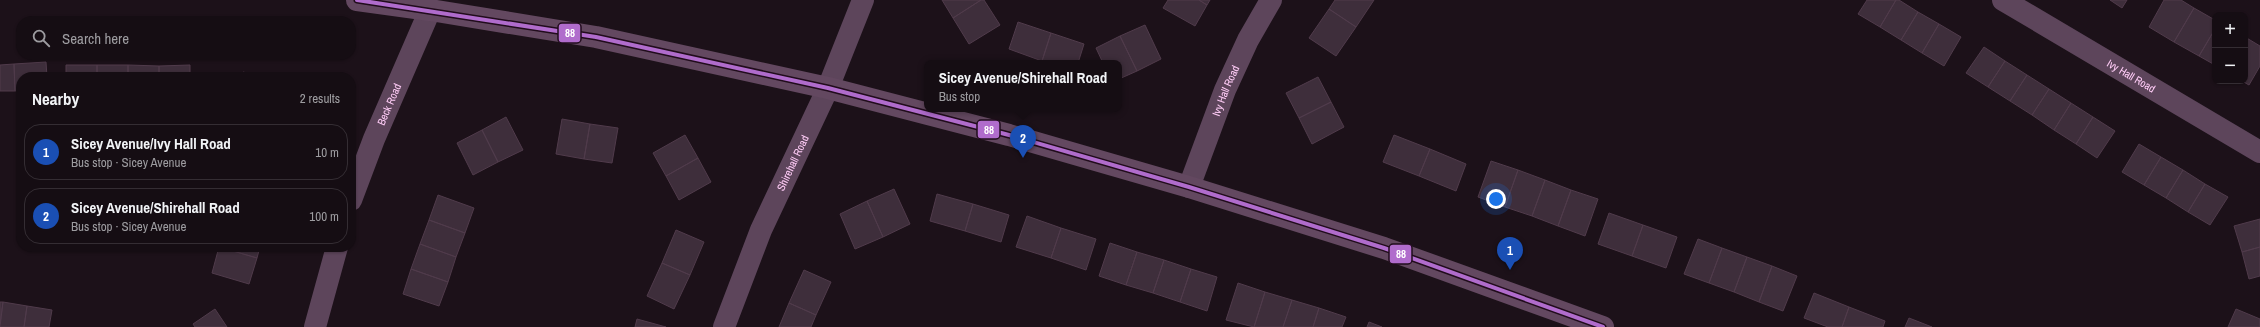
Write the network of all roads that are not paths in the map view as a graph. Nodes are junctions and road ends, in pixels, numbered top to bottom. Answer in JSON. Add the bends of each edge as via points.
{"nodes":[{"id":1,"x":357,"y":0,"type":"edge"},
{"id":2,"x":863,"y":0,"type":"edge"},
{"id":3,"x":1271,"y":0,"type":"edge"},
{"id":4,"x":2003,"y":0,"type":"edge"},
{"id":5,"x":456,"y":7,"type":"edge"},
{"id":6,"x":430,"y":10,"type":"junction"},
{"id":7,"x":828,"y":88,"type":"junction"},
{"id":8,"x":2260,"y":152,"type":"edge"},
{"id":9,"x":356,"y":187,"type":"edge"},
{"id":10,"x":1189,"y":187,"type":"junction"},
{"id":11,"x":336,"y":252,"type":"edge"},
{"id":12,"x":315,"y":327,"type":"edge"},
{"id":13,"x":724,"y":327,"type":"edge"},
{"id":14,"x":1603,"y":327,"type":"edge"}],
"edges":[{"from":1,"to":6,"type":"street"},
{"from":2,"to":7,"type":"street","name":"Shirehall Road"},
{"from":3,"to":10,"type":"street","name":"Ivy Hall Road","via":[[1248,40],[1225,90]]},
{"from":4,"to":8,"type":"street","name":"Ivy Hall Road"},
{"from":5,"to":6,"type":"street"},
{"from":5,"to":7,"type":"street"},
{"from":6,"to":9,"type":"street","name":"Beck Road"},
{"from":7,"to":10,"type":"street","via":[[1009,135]]},
{"from":7,"to":13,"type":"street","name":"Shirehall Road","via":[[761,230]]},
{"from":10,"to":14,"type":"street","via":[[1384,248]]},
{"from":11,"to":12,"type":"street"}]}
